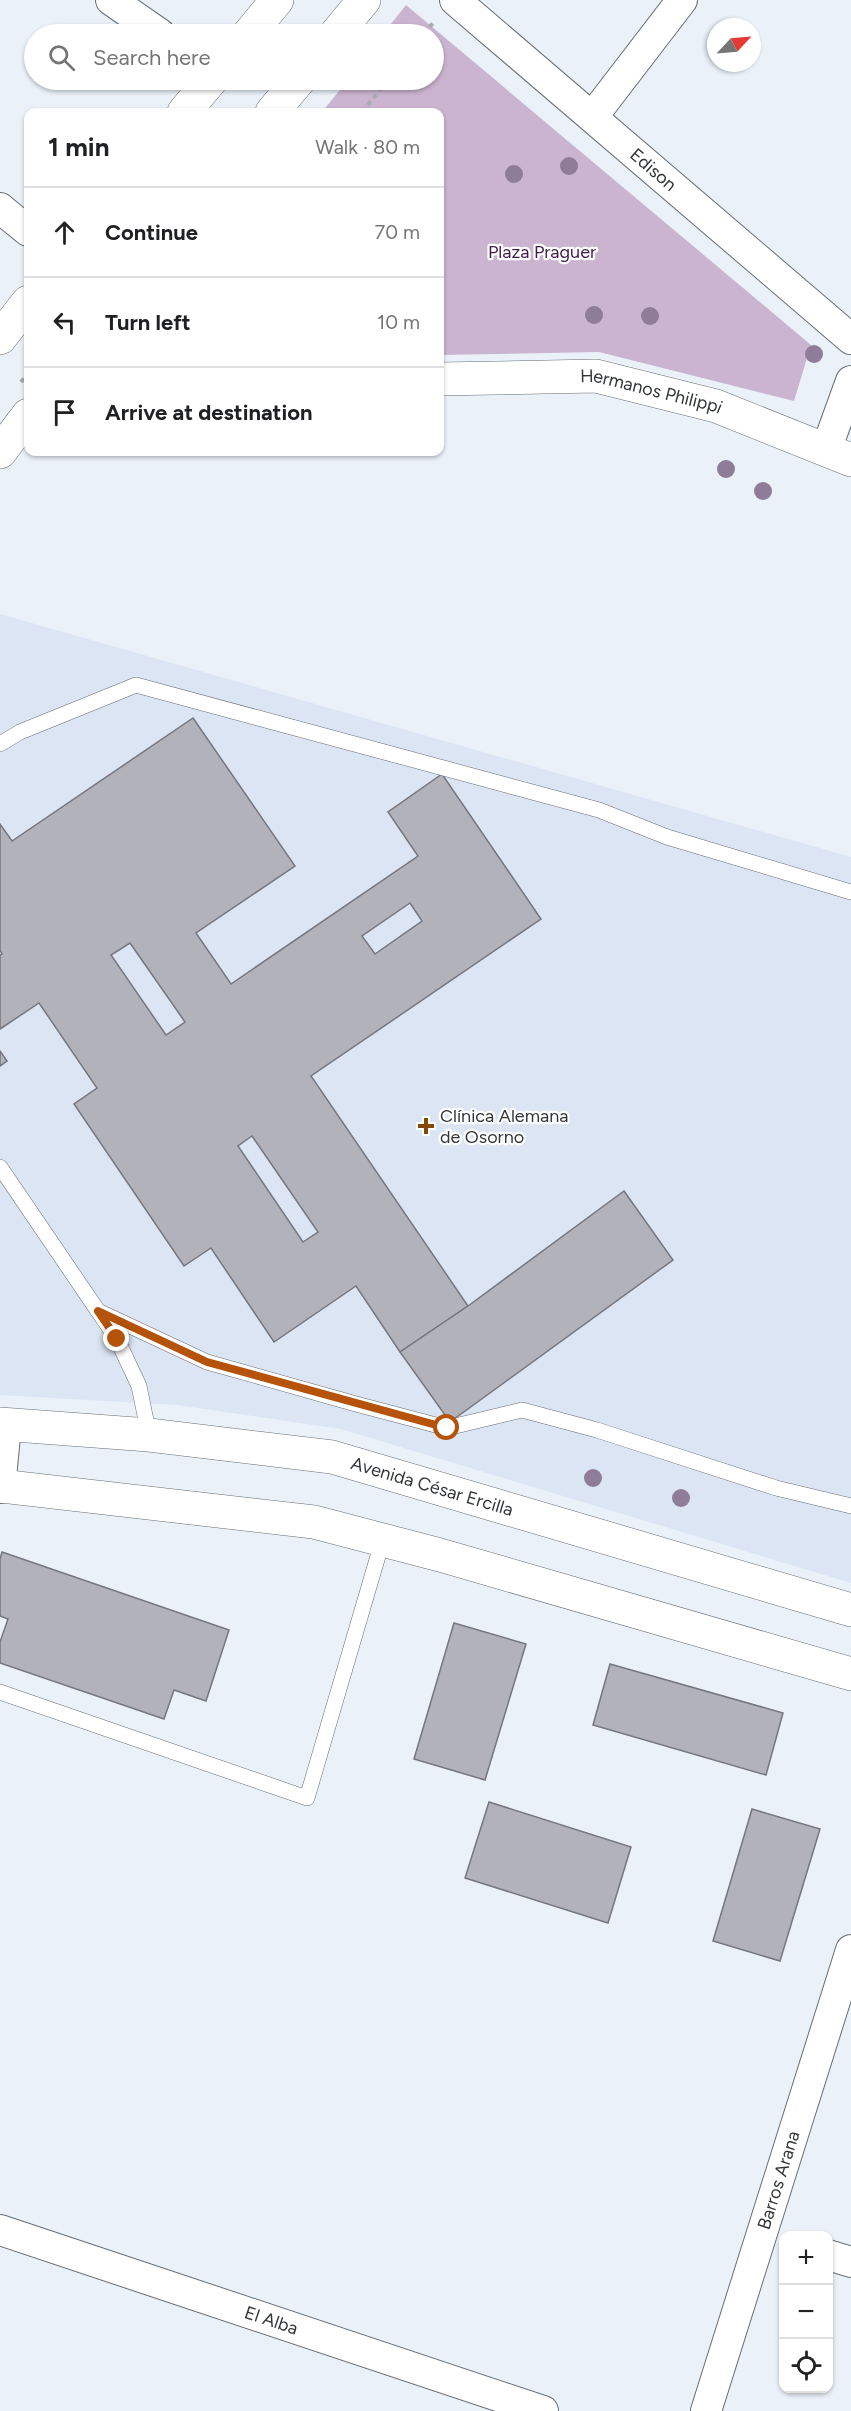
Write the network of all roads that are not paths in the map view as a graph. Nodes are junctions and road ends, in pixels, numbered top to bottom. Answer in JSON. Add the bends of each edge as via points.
{"nodes":[{"id":1,"x":111,"y":0,"type":"edge"},
{"id":2,"x":277,"y":0,"type":"edge"},
{"id":3,"x":364,"y":0,"type":"edge"},
{"id":4,"x":455,"y":0,"type":"edge"},
{"id":5,"x":682,"y":0,"type":"edge"},
{"id":6,"x":146,"y":24,"type":"edge"},
{"id":7,"x":257,"y":24,"type":"edge"},
{"id":8,"x":344,"y":24,"type":"edge"},
{"id":9,"x":203,"y":90,"type":"edge"},
{"id":10,"x":291,"y":90,"type":"edge"},
{"id":11,"x":187,"y":108,"type":"edge"},
{"id":12,"x":275,"y":108,"type":"edge"},
{"id":13,"x":593,"y":116,"type":"junction"},
{"id":14,"x":0,"y":208,"type":"edge"},
{"id":15,"x":24,"y":228,"type":"edge"},
{"id":16,"x":24,"y":307,"type":"edge"},
{"id":17,"x":0,"y":338,"type":"edge"},
{"id":18,"x":851,"y":339,"type":"edge"},
{"id":19,"x":444,"y":379,"type":"edge"},
{"id":20,"x":851,"y":381,"type":"edge"},
{"id":21,"x":24,"y":421,"type":"edge"},
{"id":22,"x":0,"y":452,"type":"edge"},
{"id":23,"x":838,"y":455,"type":"edge"},
{"id":24,"x":0,"y":744,"type":"edge"},
{"id":25,"x":851,"y":892,"type":"edge"},
{"id":26,"x":0,"y":1167,"type":"edge"},
{"id":27,"x":98,"y":1311,"type":"junction"},
{"id":28,"x":3,"y":1425,"type":"edge"},
{"id":29,"x":148,"y":1435,"type":"junction"},
{"id":30,"x":0,"y":1487,"type":"edge"},
{"id":31,"x":851,"y":1506,"type":"edge"},
{"id":32,"x":383,"y":1539,"type":"junction"},
{"id":33,"x":851,"y":1610,"type":"edge"},
{"id":34,"x":851,"y":1674,"type":"edge"},
{"id":35,"x":0,"y":1692,"type":"edge"},
{"id":36,"x":851,"y":1950,"type":"edge"},
{"id":37,"x":0,"y":2230,"type":"edge"},
{"id":38,"x":773,"y":2237,"type":"edge"},
{"id":39,"x":833,"y":2257,"type":"edge"},
{"id":40,"x":851,"y":2262,"type":"edge"},
{"id":41,"x":543,"y":2411,"type":"edge"},
{"id":42,"x":706,"y":2411,"type":"edge"}],
"edges":[{"from":1,"to":6,"type":"street"},
{"from":2,"to":7,"type":"main road"},
{"from":3,"to":8,"type":"main road"},
{"from":4,"to":13,"type":"street","name":"Edison"},
{"from":5,"to":13,"type":"street"},
{"from":9,"to":11,"type":"main road"},
{"from":10,"to":12,"type":"main road"},
{"from":13,"to":18,"type":"street","name":"Edison"},
{"from":14,"to":15,"type":"street"},
{"from":16,"to":17,"type":"main road"},
{"from":19,"to":23,"type":"main road","name":"Hermanos Philippi","via":[[596,376],[716,406]]},
{"from":20,"to":23,"type":"street"},
{"from":21,"to":22,"type":"main road"},
{"from":24,"to":25,"type":"lane","via":[[20,732],[136,685],[599,810],[667,837]]},
{"from":26,"to":27,"type":"lane"},
{"from":27,"to":29,"type":"lane","via":[[117,1339],[139,1386]]},
{"from":27,"to":31,"type":"lane","via":[[207,1362],[447,1428],[522,1410],[776,1488]]},
{"from":28,"to":29,"type":"main road","name":"Avenida César Ercilla"},
{"from":28,"to":30,"type":"street"},
{"from":29,"to":33,"type":"main road","name":"Avenida César Ercilla","via":[[332,1457]]},
{"from":30,"to":32,"type":"main road","via":[[314,1522]]},
{"from":32,"to":34,"type":"main road"},
{"from":32,"to":35,"type":"lane","via":[[307,1798]]},
{"from":36,"to":38,"type":"street","name":"Barros Arana"},
{"from":37,"to":41,"type":"street","name":"El Alba"},
{"from":38,"to":42,"type":"street","name":"Barros Arana"},
{"from":39,"to":40,"type":"street"}]}
